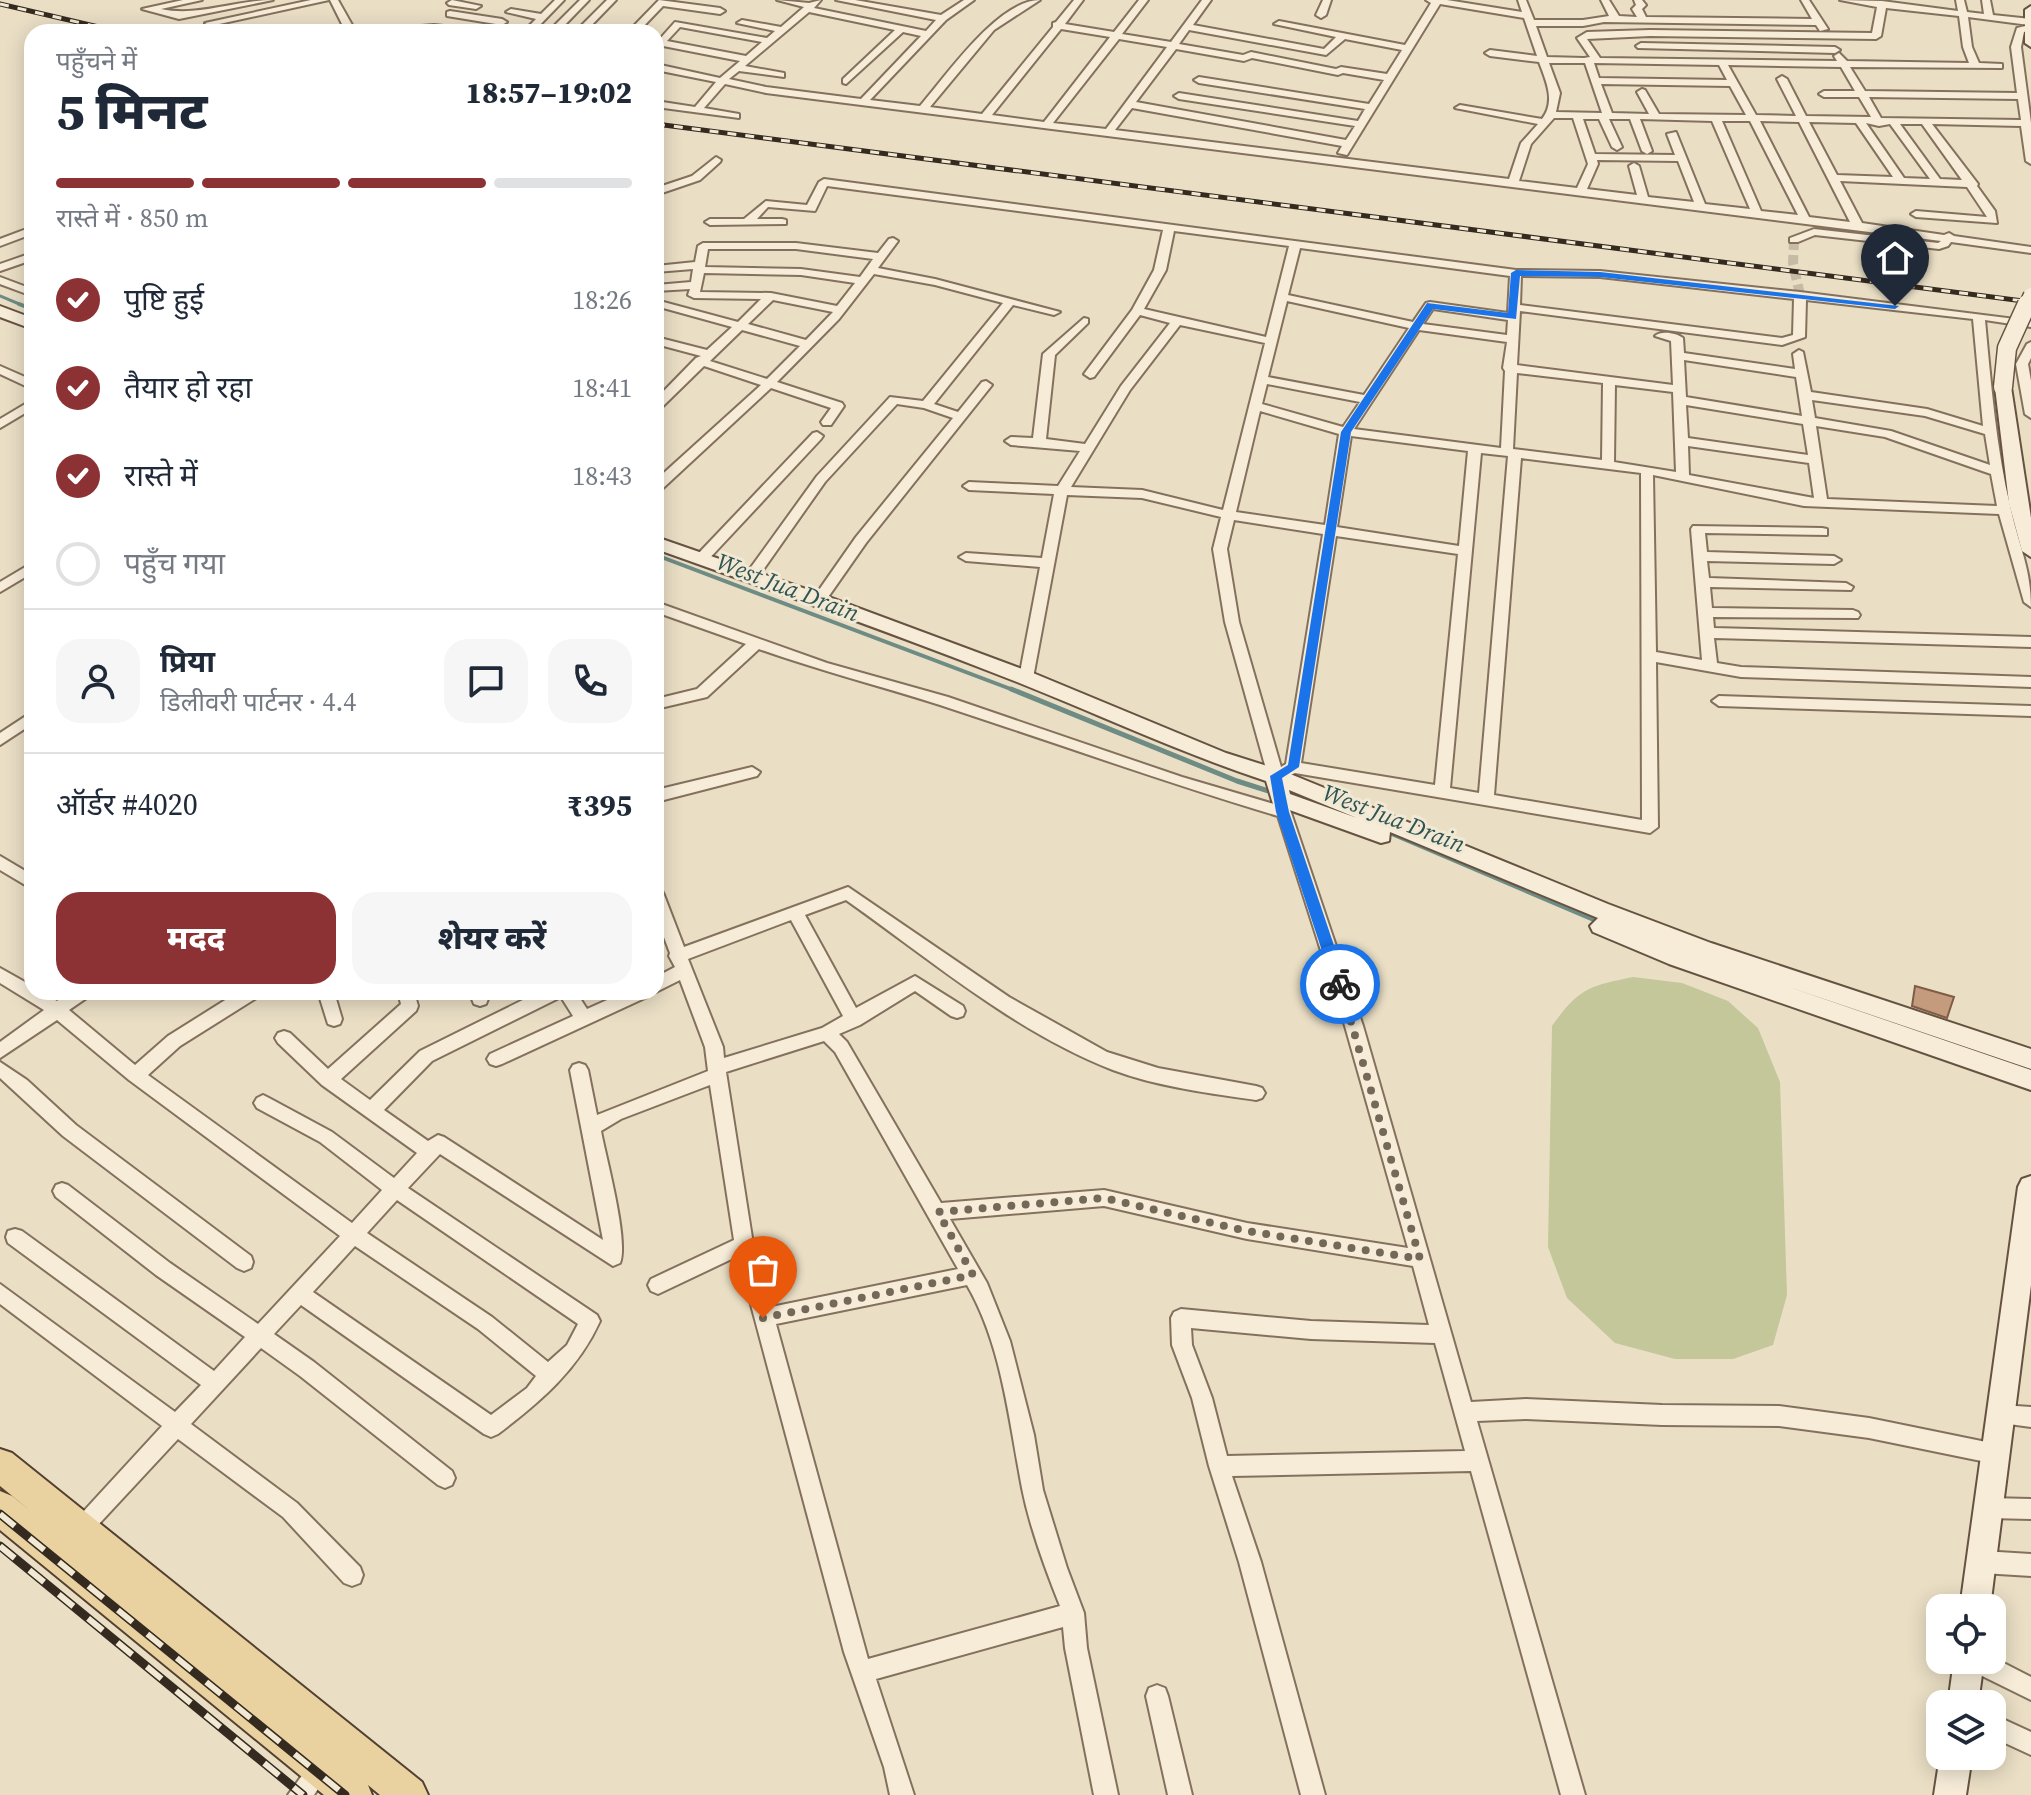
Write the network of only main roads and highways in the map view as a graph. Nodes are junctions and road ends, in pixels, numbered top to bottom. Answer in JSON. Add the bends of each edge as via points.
{"nodes":[{"id":1,"x":2031,"y":10,"type":"edge"},
{"id":2,"x":2030,"y":24,"type":"edge"},
{"id":3,"x":2031,"y":34,"type":"edge"},
{"id":4,"x":2031,"y":43,"type":"edge"},
{"id":5,"x":2031,"y":295,"type":"edge"},
{"id":6,"x":0,"y":311,"type":"edge"},
{"id":7,"x":24,"y":321,"type":"edge"},
{"id":8,"x":664,"y":546,"type":"edge"},
{"id":9,"x":2031,"y":551,"type":"edge"},
{"id":10,"x":1283,"y":788,"type":"junction"},
{"id":11,"x":2031,"y":1059,"type":"edge"},
{"id":12,"x":2031,"y":1080,"type":"edge"},
{"id":13,"x":2030,"y":1202,"type":"edge"},
{"id":14,"x":0,"y":1465,"type":"edge"},
{"id":15,"x":0,"y":1508,"type":"edge"},
{"id":16,"x":69,"y":1543,"type":"junction"},
{"id":17,"x":1977,"y":1594,"type":"edge"},
{"id":18,"x":321,"y":1769,"type":"edge"},
{"id":19,"x":1954,"y":1770,"type":"edge"},
{"id":20,"x":353,"y":1795,"type":"edge"},
{"id":21,"x":409,"y":1795,"type":"edge"},
{"id":22,"x":1950,"y":1795,"type":"edge"}],
"edges":[{"from":1,"to":2,"type":"main road"},
{"from":2,"to":3,"type":"main road"},
{"from":3,"to":4,"type":"main road"},
{"from":5,"to":9,"type":"main road","bridge":true,"via":[[2007,348],[2003,387],[2018,503]]},
{"from":6,"to":7,"type":"main road"},
{"from":8,"to":10,"type":"main road","via":[[1026,678]]},
{"from":10,"to":11,"type":"main road","via":[[1673,938]]},
{"from":10,"to":12,"type":"main road","via":[[1677,958]]},
{"from":13,"to":17,"type":"main road"},
{"from":14,"to":16,"type":"main road"},
{"from":15,"to":16,"type":"main road"},
{"from":16,"to":18,"type":"main road"},
{"from":18,"to":20,"type":"main road"},
{"from":18,"to":21,"type":"main road"},
{"from":19,"to":22,"type":"main road"}]}
